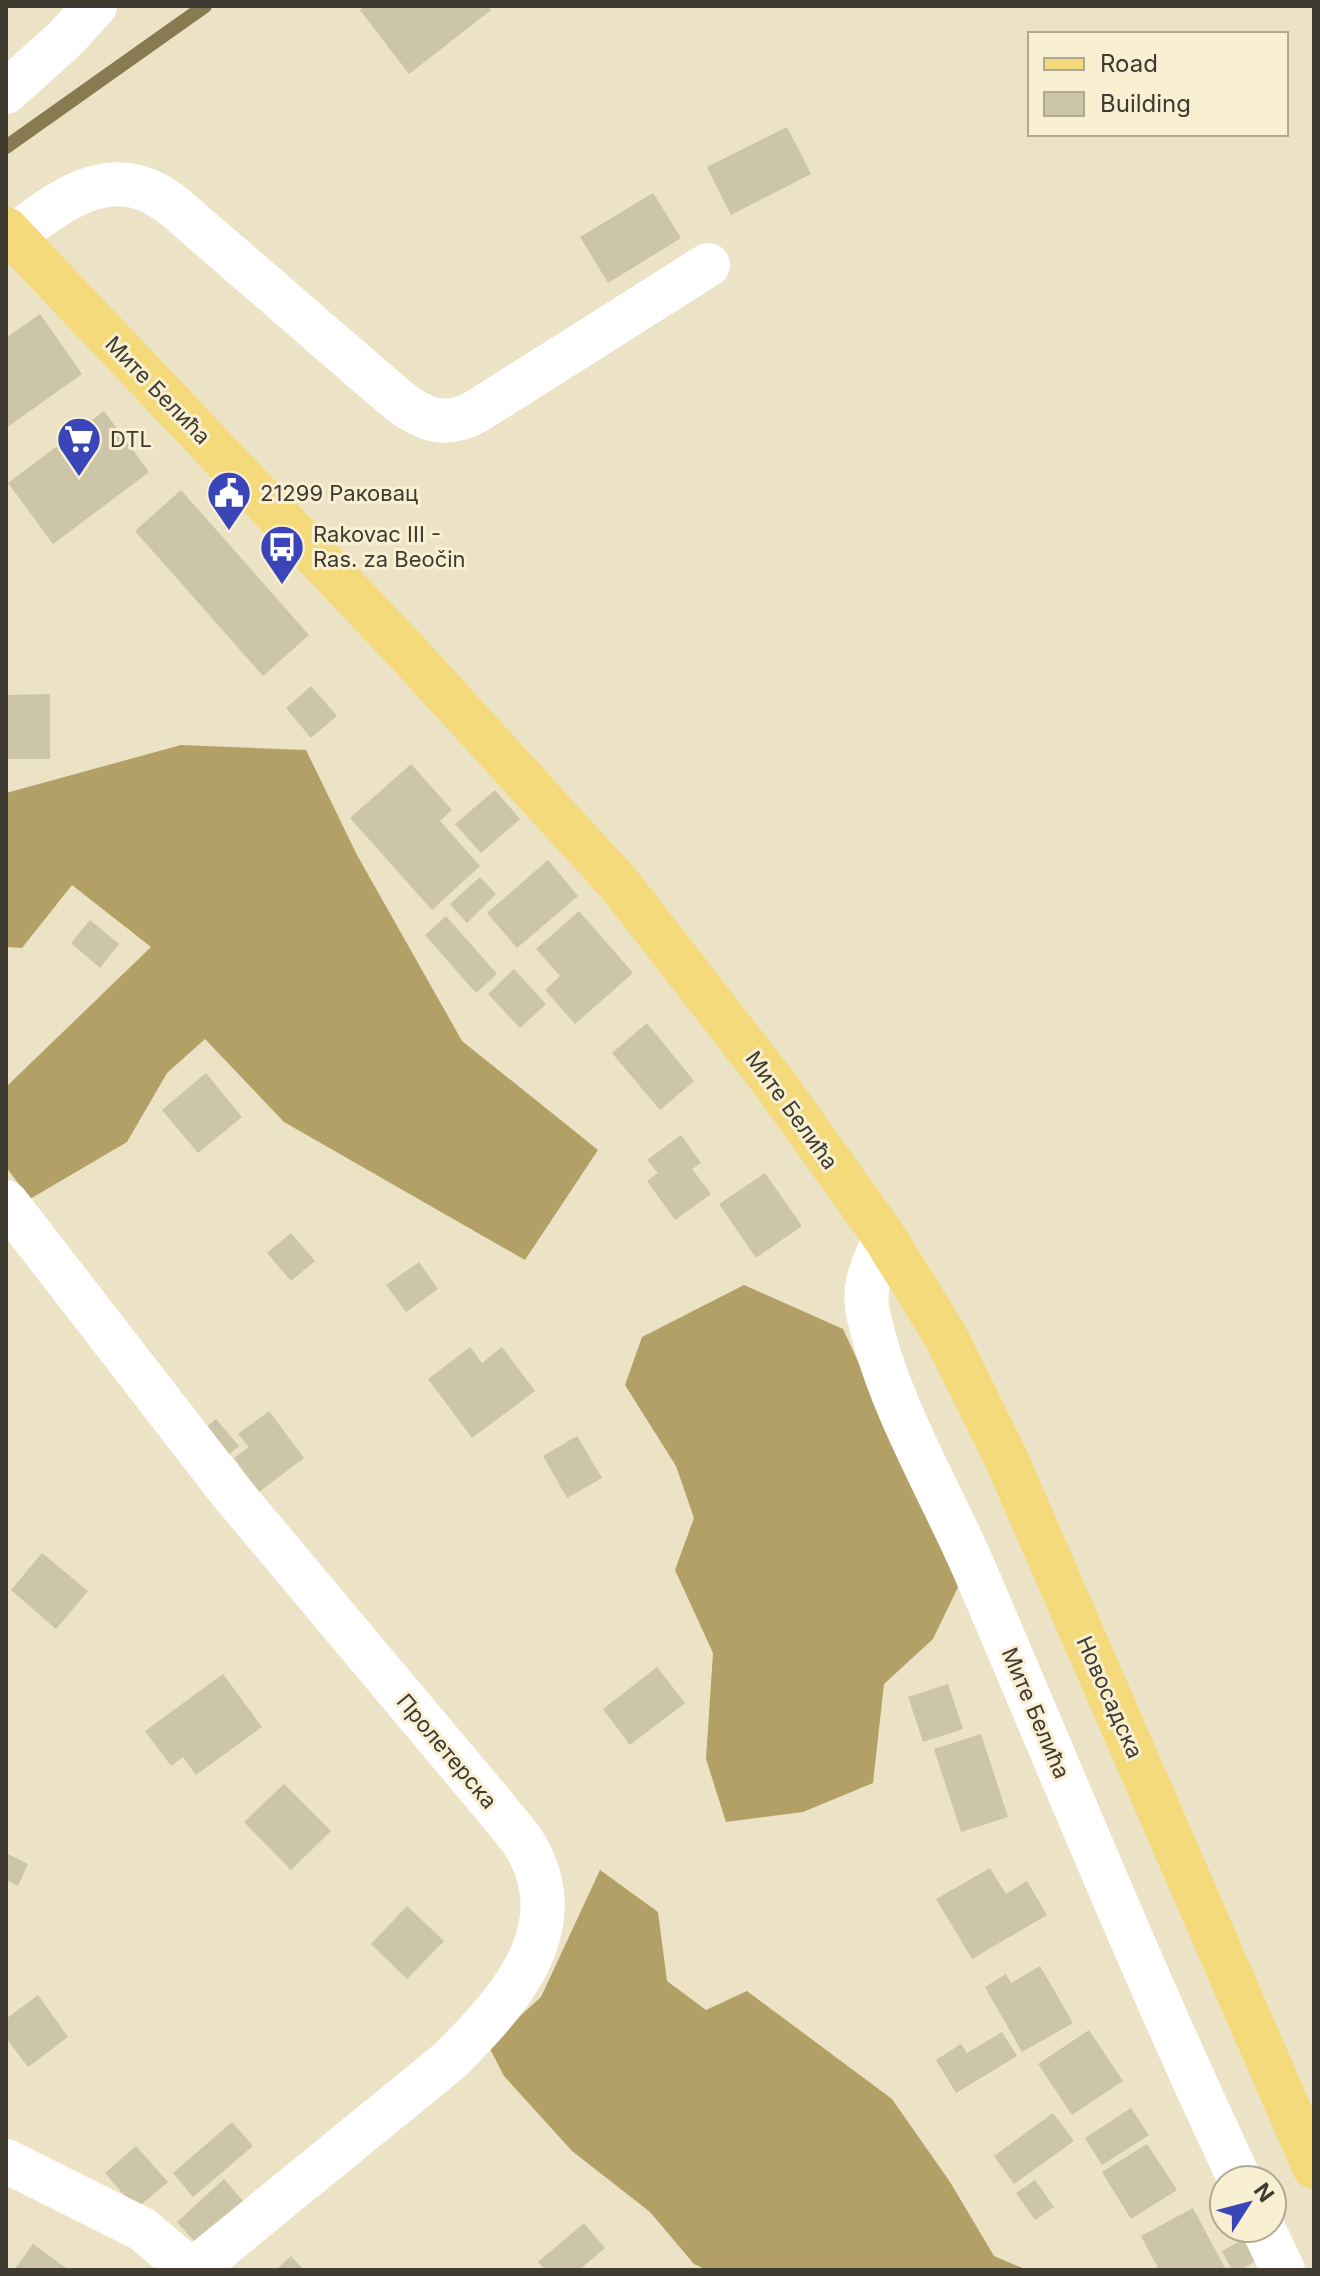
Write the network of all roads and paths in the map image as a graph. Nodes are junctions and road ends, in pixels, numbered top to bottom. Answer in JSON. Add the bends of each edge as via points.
{"nodes":[{"id":1,"x":95,"y":6,"type":"edge"},
{"id":2,"x":6,"y":92,"type":"edge"},
{"id":3,"x":8,"y":236,"type":"edge"},
{"id":4,"x":708,"y":265,"type":"dead end"},
{"id":5,"x":6,"y":1202,"type":"edge"},
{"id":6,"x":885,"y":1238,"type":"junction"},
{"id":7,"x":6,"y":2161,"type":"edge"},
{"id":8,"x":1233,"y":2164,"type":"edge"},
{"id":9,"x":1314,"y":2167,"type":"edge"},
{"id":10,"x":1271,"y":2244,"type":"edge"},
{"id":11,"x":192,"y":2270,"type":"edge"},
{"id":12,"x":1283,"y":2270,"type":"edge"}],
"edges":[{"from":1,"to":2,"type":"street"},
{"from":3,"to":4,"type":"street","via":[[85,188],[106,183],[145,188],[162,196],[402,404],[427,420],[444,422],[462,420]]},
{"from":3,"to":6,"type":"main road","name":"Мите Белића","via":[[408,653],[620,885],[775,1084]]},
{"from":5,"to":11,"type":"street","name":"Пролетерска","via":[[230,1491],[495,1807],[529,1851],[544,1892],[539,1936],[520,1982],[486,2024],[449,2061]]},
{"from":6,"to":8,"type":"street","name":"Мите Белића","via":[[866,1287],[877,1349],[892,1390]]},
{"from":6,"to":9,"type":"main road","name":"Новосадска","via":[[946,1337],[1005,1456]]},
{"from":7,"to":11,"type":"street","via":[[142,2229]]},
{"from":10,"to":12,"type":"street"}]}
